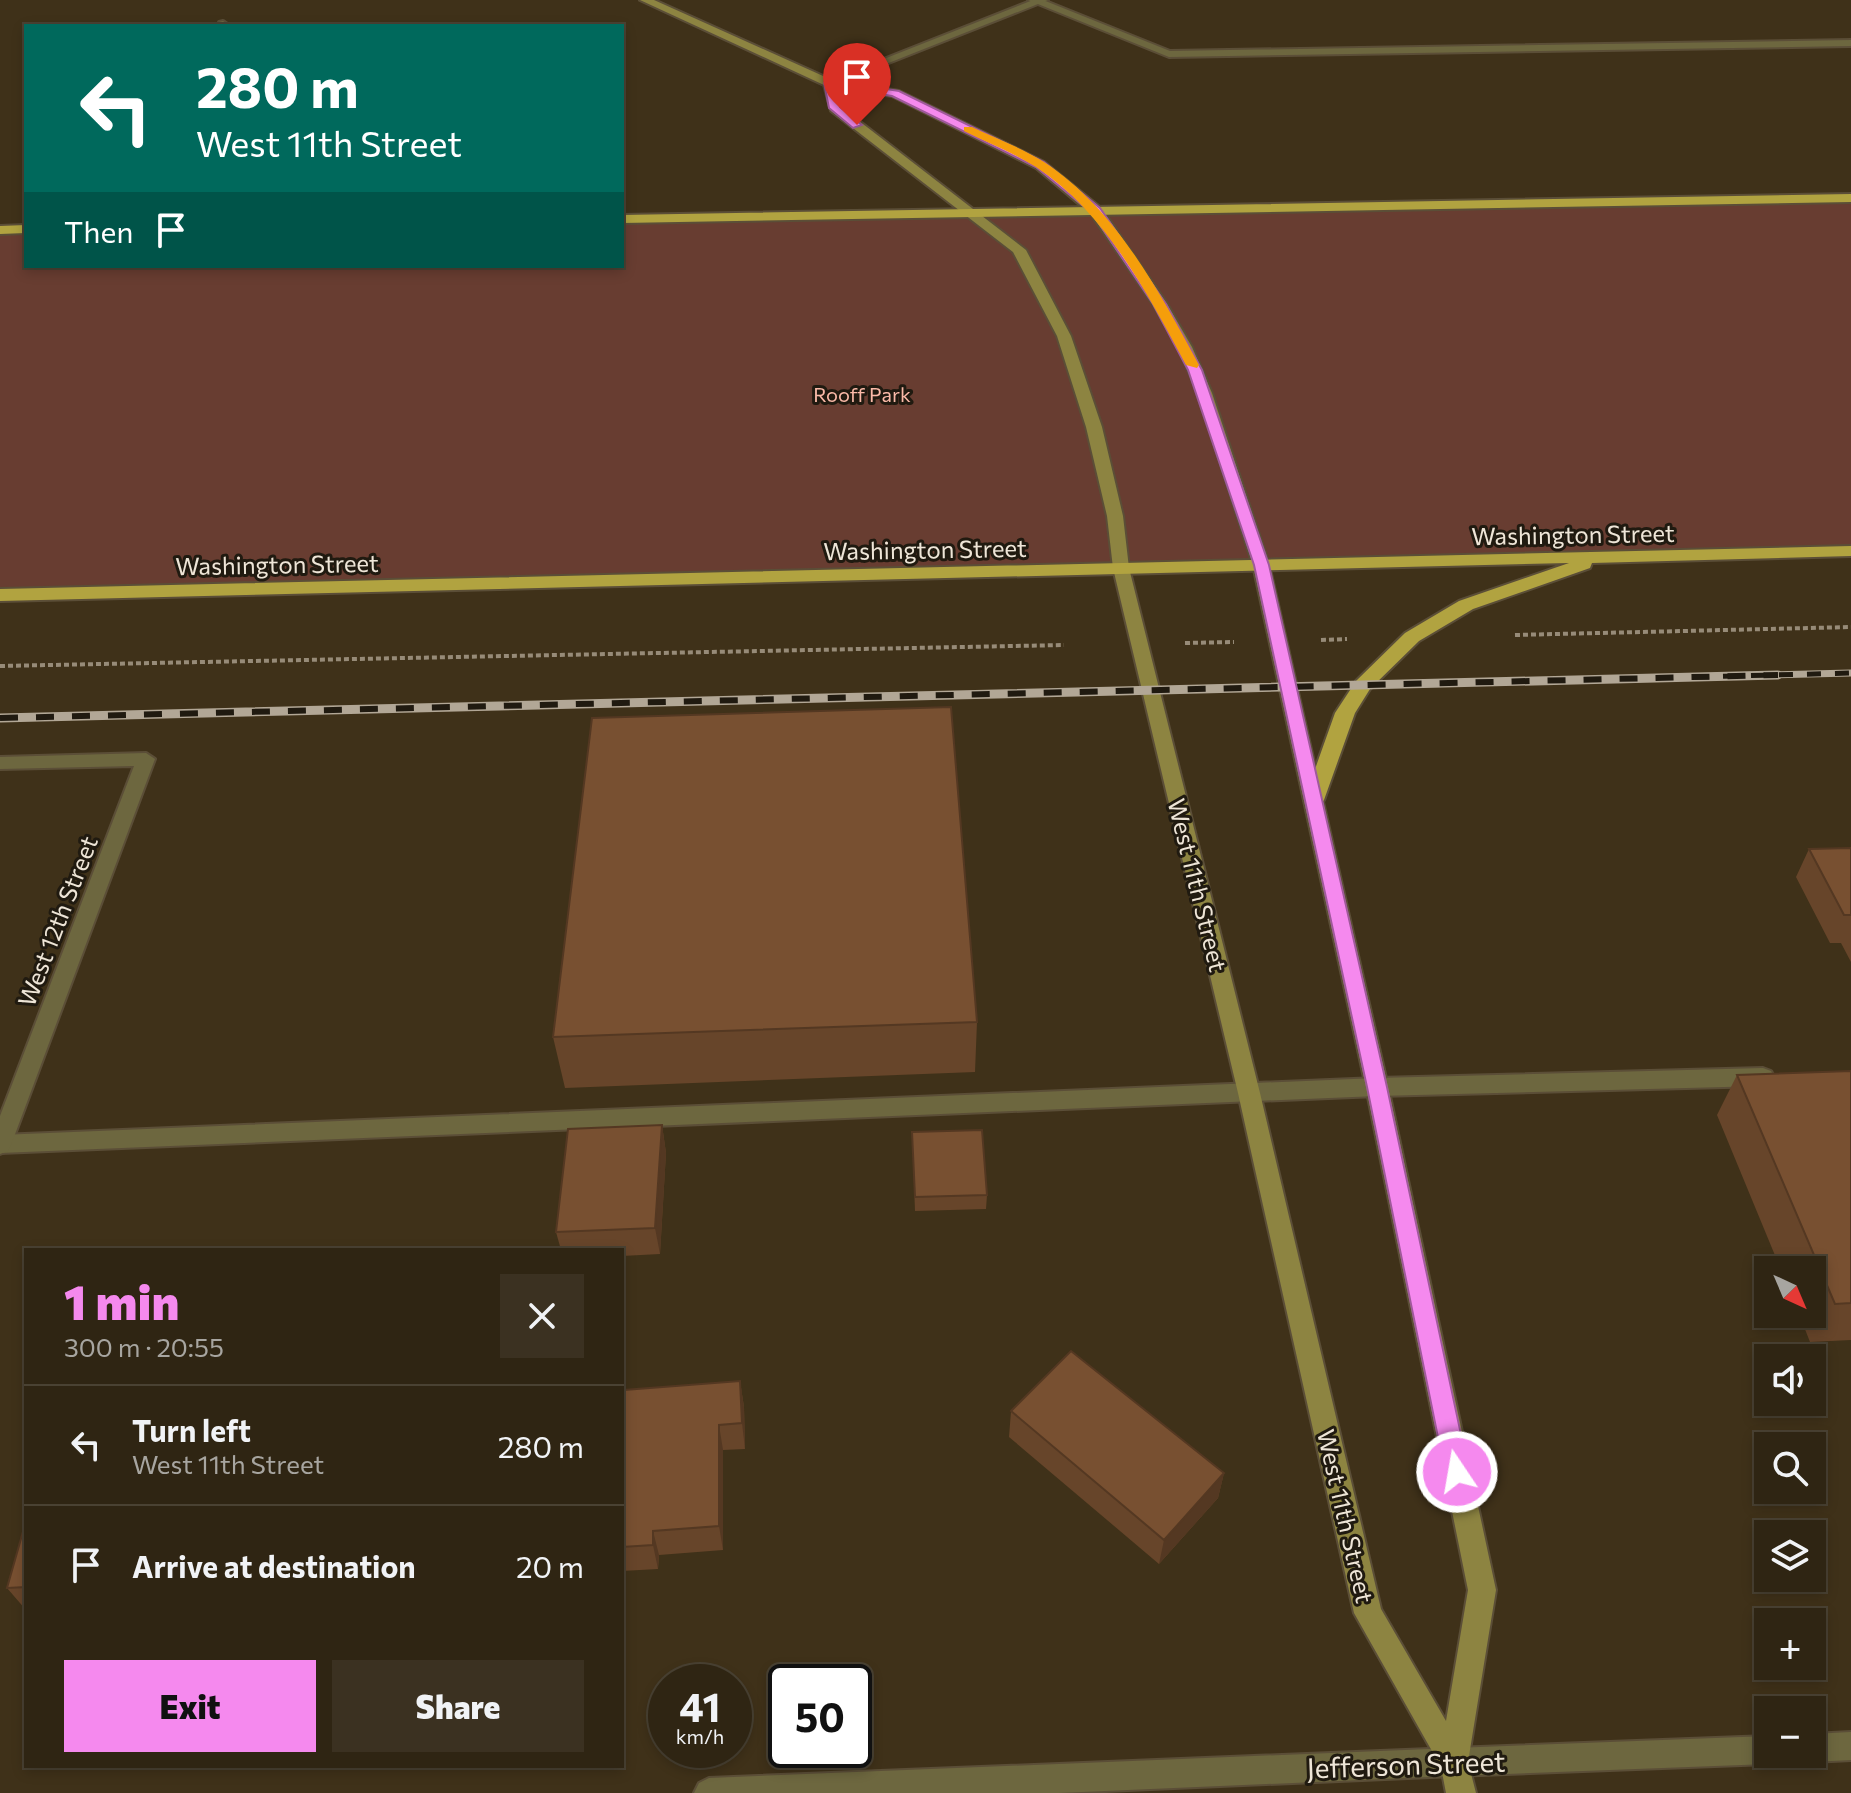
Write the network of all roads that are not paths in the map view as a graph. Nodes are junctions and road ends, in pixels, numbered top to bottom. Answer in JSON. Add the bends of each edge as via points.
{"nodes":[{"id":1,"x":645,"y":0,"type":"edge"},
{"id":2,"x":1038,"y":1,"type":"edge"},
{"id":3,"x":1851,"y":43,"type":"edge"},
{"id":4,"x":829,"y":83,"type":"junction"},
{"id":5,"x":1851,"y":198,"type":"edge"},
{"id":6,"x":1096,"y":211,"type":"junction"},
{"id":7,"x":969,"y":213,"type":"junction"},
{"id":8,"x":624,"y":219,"type":"edge"},
{"id":9,"x":24,"y":229,"type":"edge"},
{"id":10,"x":0,"y":230,"type":"edge"},
{"id":11,"x":1851,"y":551,"type":"edge"},
{"id":12,"x":1603,"y":557,"type":"junction"},
{"id":13,"x":1261,"y":565,"type":"junction"},
{"id":14,"x":1121,"y":568,"type":"junction"},
{"id":15,"x":0,"y":595,"type":"edge"},
{"id":16,"x":0,"y":763,"type":"edge"},
{"id":17,"x":1314,"y":800,"type":"junction"},
{"id":18,"x":1788,"y":1077,"type":"edge"},
{"id":19,"x":1377,"y":1087,"type":"junction"},
{"id":20,"x":1249,"y":1093,"type":"junction"},
{"id":21,"x":0,"y":1145,"type":"edge"},
{"id":22,"x":1851,"y":1746,"type":"edge"},
{"id":23,"x":1826,"y":1747,"type":"edge"},
{"id":24,"x":1754,"y":1751,"type":"edge"},
{"id":25,"x":1454,"y":1762,"type":"junction"},
{"id":26,"x":709,"y":1793,"type":"edge"},
{"id":27,"x":1461,"y":1793,"type":"edge"}],
"edges":[{"from":1,"to":4,"type":"main road","name":"West 11th Street"},
{"from":2,"to":3,"type":"street","via":[[1169,54]]},
{"from":2,"to":4,"type":"street"},
{"from":4,"to":6,"type":"main road","name":"West 11th Street","via":[[895,93],[1040,165]]},
{"from":4,"to":7,"type":"main road","name":"West 11th Street","via":[[835,108]]},
{"from":5,"to":6,"type":"highway"},
{"from":6,"to":7,"type":"highway"},
{"from":6,"to":13,"type":"main road","name":"West 11th Street","via":[[1185,347]]},
{"from":7,"to":8,"type":"highway"},
{"from":7,"to":14,"type":"main road","name":"West 11th Street","via":[[1019,250],[1064,336],[1094,427]]},
{"from":9,"to":10,"type":"highway"},
{"from":11,"to":12,"type":"highway","name":"Washington Street"},
{"from":12,"to":13,"type":"highway","name":"Washington Street"},
{"from":12,"to":17,"type":"highway","via":[[1466,605],[1412,637],[1363,685],[1345,713]]},
{"from":13,"to":14,"type":"highway","name":"Washington Street"},
{"from":13,"to":17,"type":"main road","name":"West 11th Street"},
{"from":14,"to":15,"type":"highway","name":"Washington Street"},
{"from":14,"to":20,"type":"main road","name":"West 11th Street"},
{"from":16,"to":21,"type":"street","name":"West 12th Street","via":[[146,759]]},
{"from":17,"to":19,"type":"main road","name":"West 11th Street"},
{"from":18,"to":19,"type":"street"},
{"from":19,"to":20,"type":"street"},
{"from":19,"to":25,"type":"main road","name":"West 11th Street","via":[[1482,1590]]},
{"from":20,"to":21,"type":"street"},
{"from":20,"to":25,"type":"main road","name":"West 11th Street","via":[[1368,1613]]},
{"from":22,"to":23,"type":"street"},
{"from":24,"to":25,"type":"street","name":"Jefferson Street"},
{"from":25,"to":26,"type":"street","name":"Jefferson Street"},
{"from":25,"to":27,"type":"main road","name":"West 11th Street"}]}
